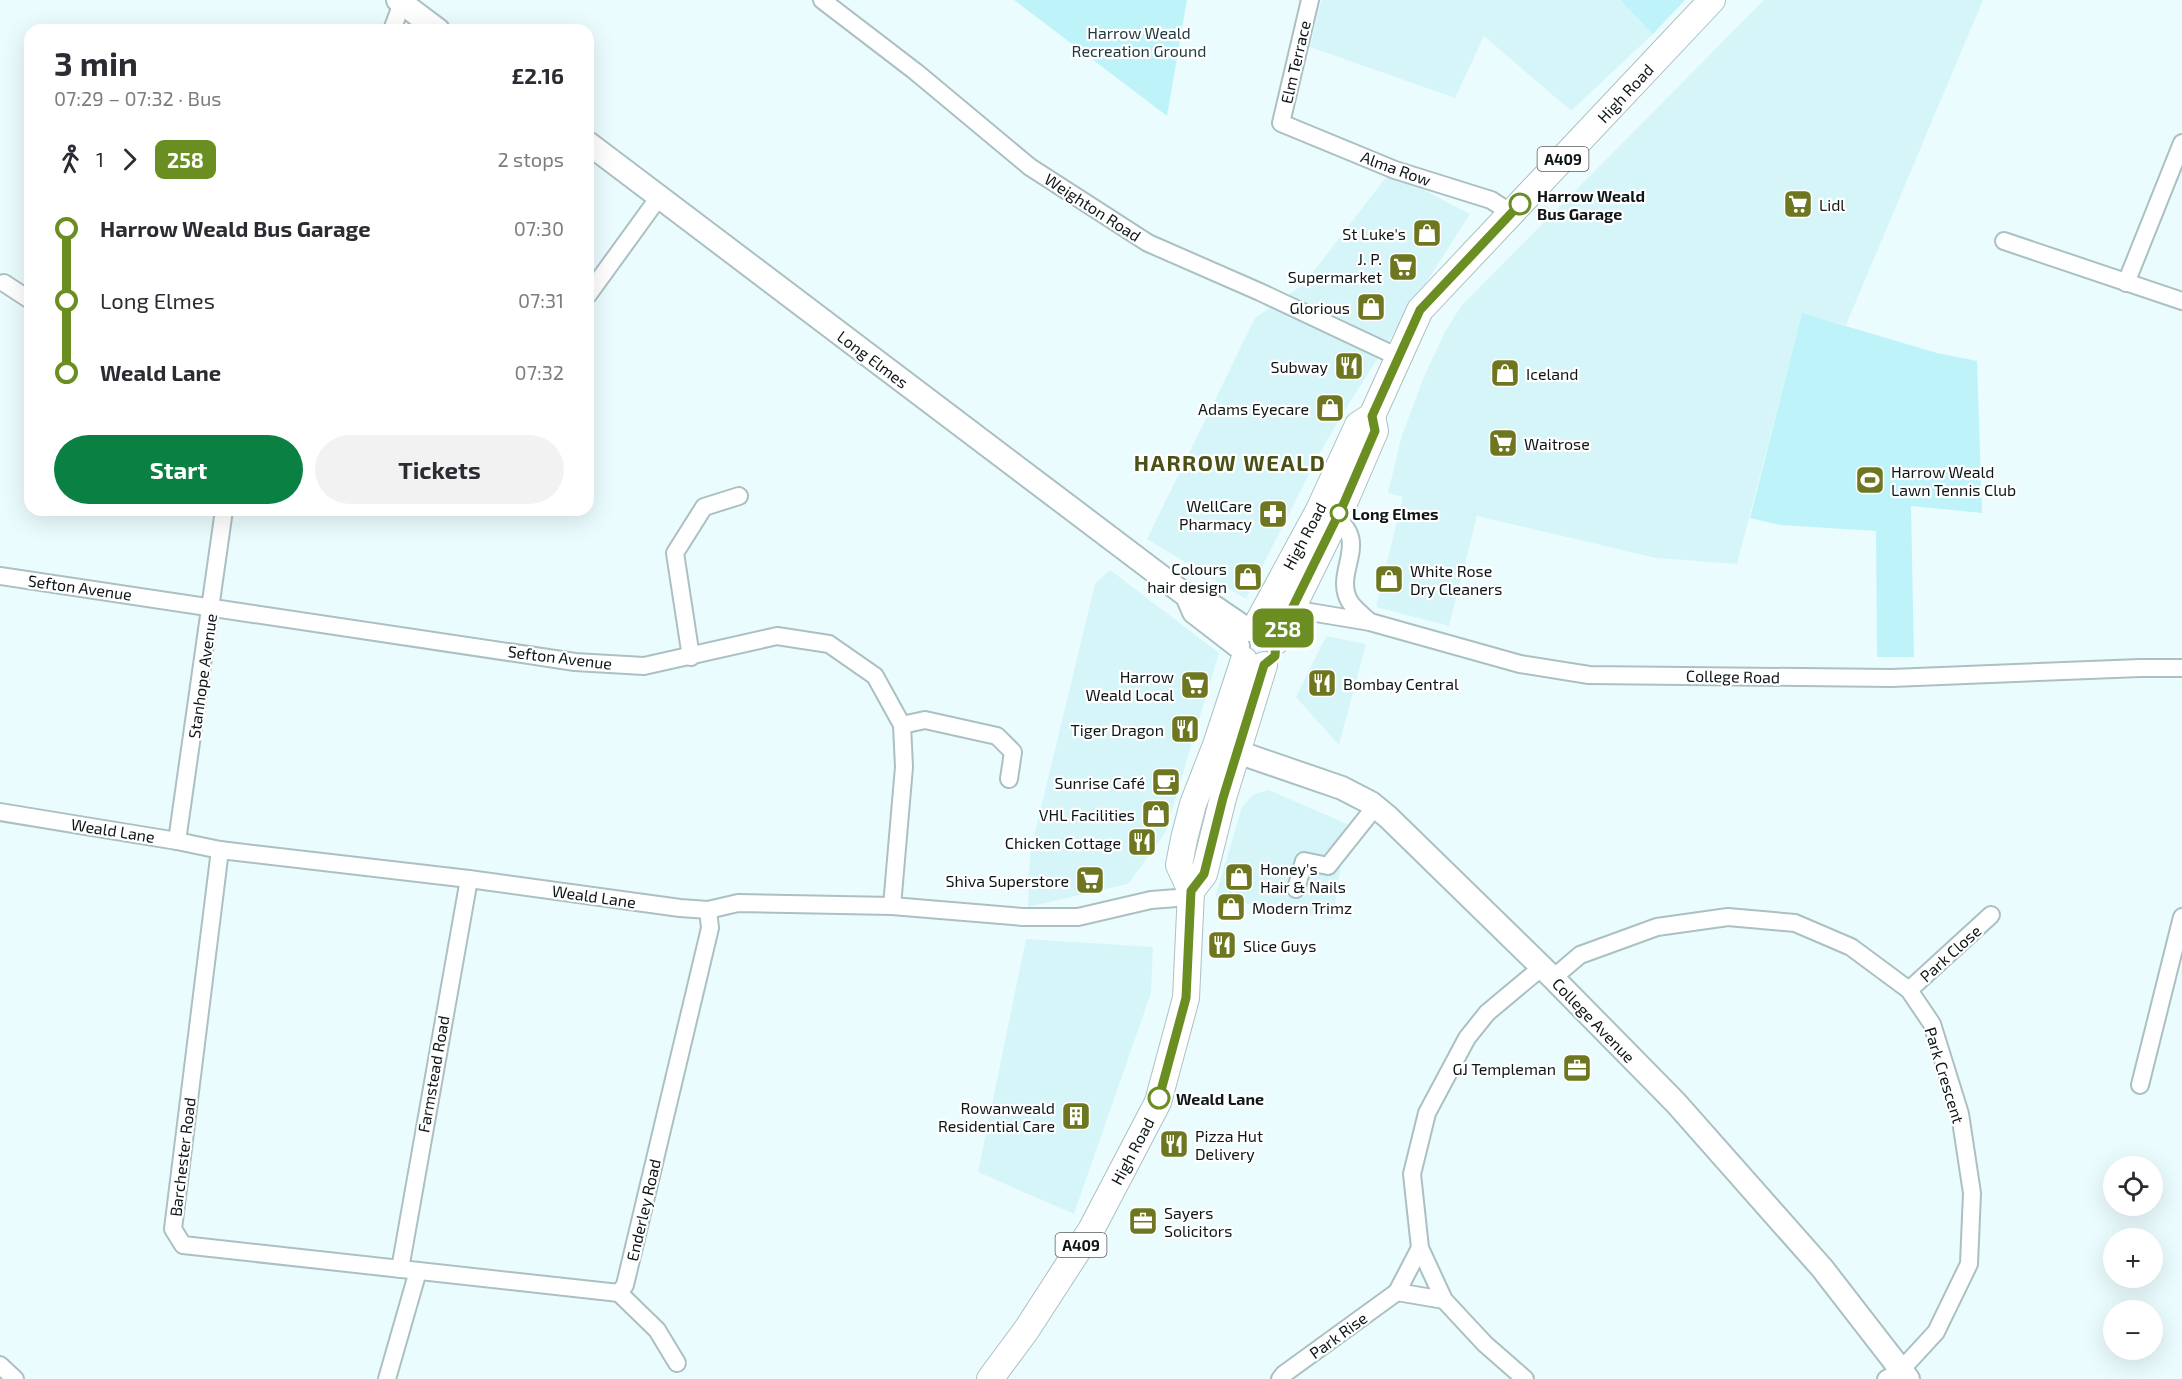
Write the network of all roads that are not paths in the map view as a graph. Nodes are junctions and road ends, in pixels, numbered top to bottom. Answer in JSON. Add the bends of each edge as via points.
{"nodes":[{"id":1,"x":822,"y":0,"type":"edge"},
{"id":2,"x":1310,"y":0,"type":"edge"},
{"id":3,"x":1712,"y":0,"type":"edge"},
{"id":4,"x":400,"y":2,"type":"edge"},
{"id":5,"x":394,"y":24,"type":"edge"},
{"id":6,"x":430,"y":24,"type":"edge"},
{"id":7,"x":1281,"y":123,"type":"joint"},
{"id":8,"x":2182,"y":143,"type":"edge"},
{"id":9,"x":594,"y":148,"type":"edge"},
{"id":10,"x":659,"y":197,"type":"junction"},
{"id":11,"x":1511,"y":213,"type":"junction"},
{"id":12,"x":2004,"y":241,"type":"dead end"},
{"id":13,"x":2126,"y":283,"type":"junction"},
{"id":14,"x":4,"y":284,"type":"dead end"},
{"id":15,"x":594,"y":287,"type":"edge"},
{"id":16,"x":24,"y":296,"type":"edge"},
{"id":17,"x":2182,"y":301,"type":"edge"},
{"id":18,"x":1398,"y":357,"type":"junction"},
{"id":19,"x":739,"y":495,"type":"dead end"},
{"id":20,"x":1328,"y":514,"type":"junction"},
{"id":21,"x":223,"y":516,"type":"edge"},
{"id":22,"x":0,"y":576,"type":"edge"},
{"id":23,"x":212,"y":606,"type":"junction"},
{"id":24,"x":1292,"y":609,"type":"junction"},
{"id":25,"x":1370,"y":622,"type":"junction"},
{"id":26,"x":1250,"y":646,"type":"junction"},
{"id":27,"x":691,"y":657,"type":"junction"},
{"id":28,"x":2182,"y":668,"type":"edge"},
{"id":29,"x":902,"y":725,"type":"junction"},
{"id":30,"x":1227,"y":748,"type":"junction"},
{"id":31,"x":1010,"y":778,"type":"dead end"},
{"id":32,"x":1375,"y":807,"type":"junction"},
{"id":33,"x":0,"y":812,"type":"edge"},
{"id":34,"x":177,"y":841,"type":"junction"},
{"id":35,"x":220,"y":850,"type":"junction"},
{"id":36,"x":469,"y":879,"type":"junction"},
{"id":37,"x":1296,"y":889,"type":"dead end"},
{"id":38,"x":1191,"y":894,"type":"junction"},
{"id":39,"x":892,"y":906,"type":"junction"},
{"id":40,"x":708,"y":910,"type":"junction"},
{"id":41,"x":1991,"y":915,"type":"dead end"},
{"id":42,"x":2182,"y":917,"type":"edge"},
{"id":43,"x":1548,"y":973,"type":"junction"},
{"id":44,"x":1909,"y":990,"type":"junction"},
{"id":45,"x":2140,"y":1085,"type":"dead end"},
{"id":46,"x":1420,"y":1248,"type":"junction"},
{"id":47,"x":400,"y":1269,"type":"junction"},
{"id":48,"x":418,"y":1271,"type":"junction"},
{"id":49,"x":1397,"y":1292,"type":"junction"},
{"id":50,"x":619,"y":1293,"type":"junction"},
{"id":51,"x":1444,"y":1300,"type":"junction"},
{"id":52,"x":677,"y":1363,"type":"dead end"},
{"id":53,"x":0,"y":1365,"type":"edge"},
{"id":54,"x":1898,"y":1376,"type":"edge"},
{"id":55,"x":15,"y":1379,"type":"edge"},
{"id":56,"x":387,"y":1379,"type":"edge"},
{"id":57,"x":992,"y":1379,"type":"edge"},
{"id":58,"x":1280,"y":1379,"type":"edge"},
{"id":59,"x":1525,"y":1379,"type":"edge"}],
"edges":[{"from":1,"to":18,"type":"street","name":"Weighton Road","via":[[1030,167],[1148,243]]},
{"from":2,"to":7,"type":"street","name":"Elm Terrace"},
{"from":3,"to":11,"type":"main road","name":"High Road","number":"A409"},
{"from":4,"to":5,"type":"street"},
{"from":4,"to":6,"type":"street"},
{"from":7,"to":11,"type":"street","name":"Alma Row","via":[[1395,170],[1491,200]]},
{"from":8,"to":13,"type":"street"},
{"from":9,"to":10,"type":"street","name":"Long Elmes"},
{"from":10,"to":15,"type":"street"},
{"from":10,"to":26,"type":"street","name":"Long Elmes","via":[[1186,596],[1194,612]]},
{"from":11,"to":18,"type":"main road","name":"High Road","number":"A409","via":[[1420,310]]},
{"from":12,"to":13,"type":"street"},
{"from":13,"to":17,"type":"street"},
{"from":14,"to":16,"type":"street"},
{"from":18,"to":20,"type":"main road","name":"High Road","number":"A409","via":[[1372,416],[1375,431]]},
{"from":19,"to":27,"type":"street","via":[[704,507],[675,553]]},
{"from":20,"to":24,"type":"main road","name":"High Road","number":"A409"},
{"from":20,"to":25,"type":"street","via":[[1346,529],[1352,542],[1345,587],[1350,603]]},
{"from":20,"to":26,"type":"main road","name":"High Road","number":"A409"},
{"from":21,"to":23,"type":"street","name":"Stanhope Avenue"},
{"from":22,"to":23,"type":"street","name":"Sefton Avenue"},
{"from":23,"to":27,"type":"street","name":"Sefton Avenue","via":[[575,662],[644,666]]},
{"from":23,"to":34,"type":"street","name":"Stanhope Avenue"},
{"from":24,"to":25,"type":"street","name":"College Road"},
{"from":24,"to":26,"type":"main road","name":"High Road","number":"A409","via":[[1276,641],[1275,656]]},
{"from":25,"to":28,"type":"street","name":"College Road","via":[[1520,664],[1589,675],[1892,678]]},
{"from":26,"to":30,"type":"main road","name":"High Road","number":"A409"},
{"from":27,"to":29,"type":"street","name":"Sefton Avenue","via":[[777,636],[829,644],[875,676]]},
{"from":29,"to":31,"type":"street","via":[[925,720],[997,736],[1013,752]]},
{"from":29,"to":39,"type":"street","name":"Sefton Avenue","via":[[904,767]]},
{"from":30,"to":32,"type":"street","name":"College Avenue","via":[[1342,788]]},
{"from":30,"to":38,"type":"main road","name":"High Road","number":"A409","via":[[1193,804],[1184,839],[1179,866]]},
{"from":32,"to":37,"type":"street","via":[[1328,866],[1304,861]]},
{"from":32,"to":43,"type":"street","name":"College Avenue"},
{"from":33,"to":34,"type":"street","name":"Weald Lane"},
{"from":34,"to":35,"type":"street","name":"Weald Lane"},
{"from":35,"to":36,"type":"street","name":"Weald Lane"},
{"from":35,"to":47,"type":"street","name":"Barchester Road","via":[[173,1230],[183,1245]]},
{"from":36,"to":40,"type":"street","name":"Weald Lane"},
{"from":36,"to":47,"type":"street","name":"Farmstead Road"},
{"from":38,"to":39,"type":"street","name":"Weald Lane","via":[[1078,917],[1023,917]]},
{"from":38,"to":57,"type":"main road","name":"High Road","number":"A409","via":[[1186,998],[1158,1102],[1091,1230]]},
{"from":39,"to":40,"type":"street","name":"Weald Lane","via":[[738,903]]},
{"from":40,"to":50,"type":"street","name":"Enderley Road","via":[[710,928],[625,1285]]},
{"from":41,"to":44,"type":"street","name":"Park Close"},
{"from":42,"to":45,"type":"street"},
{"from":43,"to":44,"type":"street","name":"Park Crescent","via":[[1580,955],[1657,927],[1728,917],[1795,923],[1851,947]]},
{"from":43,"to":46,"type":"street","name":"Park Crescent","via":[[1487,1012],[1467,1038],[1427,1113],[1412,1174]]},
{"from":43,"to":54,"type":"street","name":"College Avenue","via":[[1676,1103],[1822,1268]]},
{"from":44,"to":54,"type":"street","name":"Park Crescent","via":[[1932,1024],[1956,1103],[1972,1193],[1969,1264],[1936,1332]]},
{"from":46,"to":49,"type":"street","name":"Park Rise"},
{"from":46,"to":51,"type":"street","name":"Park Crescent"},
{"from":47,"to":48,"type":"street"},
{"from":48,"to":50,"type":"street"},
{"from":48,"to":56,"type":"street"},
{"from":49,"to":51,"type":"street"},
{"from":49,"to":58,"type":"street","name":"Park Rise"},
{"from":50,"to":52,"type":"street","via":[[657,1330]]},
{"from":51,"to":59,"type":"street","name":"Park Crescent"},
{"from":53,"to":55,"type":"street"}]}
